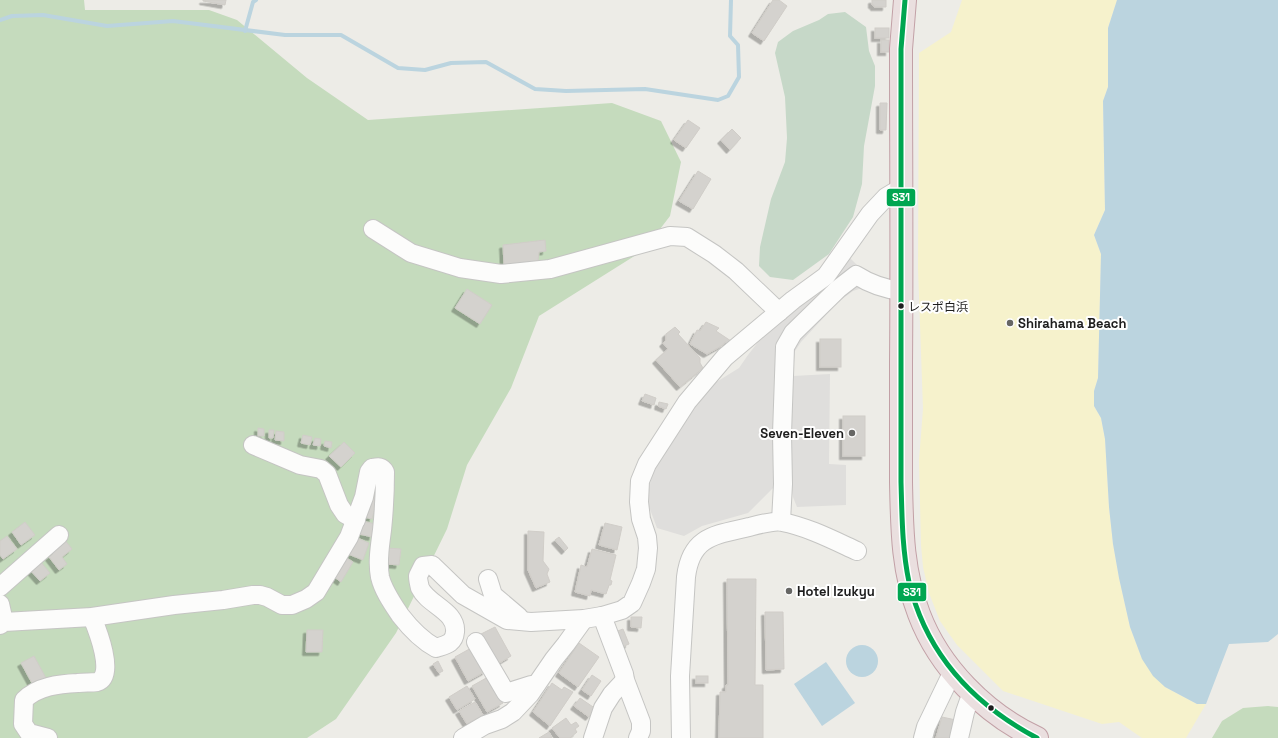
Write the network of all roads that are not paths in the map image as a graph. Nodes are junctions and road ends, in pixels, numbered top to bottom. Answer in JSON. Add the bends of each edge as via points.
{"nodes":[{"id":1,"x":905,"y":0,"type":"edge"},
{"id":2,"x":901,"y":188,"type":"junction"},
{"id":3,"x":373,"y":229,"type":"dead end"},
{"id":4,"x":901,"y":291,"type":"junction"},
{"id":5,"x":780,"y":312,"type":"junction"},
{"id":6,"x":252,"y":445,"type":"dead end"},
{"id":7,"x":356,"y":520,"type":"junction"},
{"id":8,"x":781,"y":521,"type":"junction"},
{"id":9,"x":59,"y":535,"type":"dead end"},
{"id":10,"x":857,"y":550,"type":"dead end"},
{"id":11,"x":488,"y":578,"type":"dead end"},
{"id":12,"x":0,"y":587,"type":"edge"},
{"id":13,"x":0,"y":604,"type":"edge"},
{"id":14,"x":602,"y":616,"type":"junction"},
{"id":15,"x":92,"y":617,"type":"junction"},
{"id":16,"x":584,"y":619,"type":"junction"},
{"id":17,"x":525,"y":622,"type":"junction"},
{"id":18,"x":2,"y":624,"type":"edge"},
{"id":19,"x":476,"y":642,"type":"dead end"},
{"id":20,"x":952,"y":673,"type":"junction"},
{"id":21,"x":625,"y":680,"type":"junction"},
{"id":22,"x":536,"y":685,"type":"junction"},
{"id":23,"x":972,"y":692,"type":"junction"},
{"id":24,"x":48,"y":738,"type":"edge"},
{"id":25,"x":464,"y":738,"type":"edge"},
{"id":26,"x":593,"y":738,"type":"edge"},
{"id":27,"x":638,"y":738,"type":"edge"},
{"id":28,"x":681,"y":738,"type":"edge"},
{"id":29,"x":923,"y":738,"type":"edge"},
{"id":30,"x":959,"y":738,"type":"edge"},
{"id":31,"x":1037,"y":738,"type":"edge"}],
"edges":[{"from":1,"to":2,"type":"highway","via":[[901,49]]},
{"from":2,"to":4,"type":"highway"},
{"from":2,"to":5,"type":"street","via":[[886,197],[870,214],[826,276]]},
{"from":3,"to":5,"type":"street","via":[[411,253],[460,268],[501,274],[550,269],[670,236],[687,237],[736,271]]},
{"from":4,"to":8,"type":"street","via":[[886,289],[856,275],[793,333],[784,347]]},
{"from":4,"to":20,"type":"highway","via":[[902,526],[906,569],[919,615]]},
{"from":5,"to":14,"type":"street","via":[[725,357],[687,402],[647,464],[640,481],[639,502],[647,537],[646,569],[632,603],[622,610]]},
{"from":6,"to":7,"type":"street","via":[[300,465],[322,469],[345,514]]},
{"from":7,"to":15,"type":"street","via":[[349,537],[316,592],[306,600],[292,605],[282,605],[260,594]]},
{"from":7,"to":17,"type":"street","via":[[369,472],[372,468],[383,468],[385,488],[378,558],[380,577],[390,600],[405,621],[428,644],[436,648],[448,645],[455,638],[456,630],[452,618],[420,588],[418,576],[423,566],[432,565],[463,594],[507,620]]},
{"from":8,"to":10,"type":"street"},
{"from":8,"to":28,"type":"street","via":[[708,538],[692,554],[687,565],[680,676]]},
{"from":9,"to":12,"type":"street"},
{"from":11,"to":17,"type":"street","via":[[493,595]]},
{"from":13,"to":18,"type":"street"},
{"from":14,"to":16,"type":"street"},
{"from":14,"to":21,"type":"street"},
{"from":15,"to":18,"type":"street"},
{"from":15,"to":24,"type":"street","via":[[102,645],[105,668],[103,676],[97,682],[66,683],[47,687],[31,693],[24,700],[23,724],[29,733]]},
{"from":16,"to":17,"type":"street"},
{"from":16,"to":22,"type":"street"},
{"from":19,"to":22,"type":"street","via":[[506,693]]},
{"from":20,"to":23,"type":"highway"},
{"from":20,"to":29,"type":"street"},
{"from":21,"to":26,"type":"street","via":[[603,708]]},
{"from":21,"to":27,"type":"street","via":[[641,722]]},
{"from":22,"to":25,"type":"street","via":[[513,712]]},
{"from":23,"to":30,"type":"street"},
{"from":23,"to":31,"type":"highway","via":[[1012,726]]}]}
